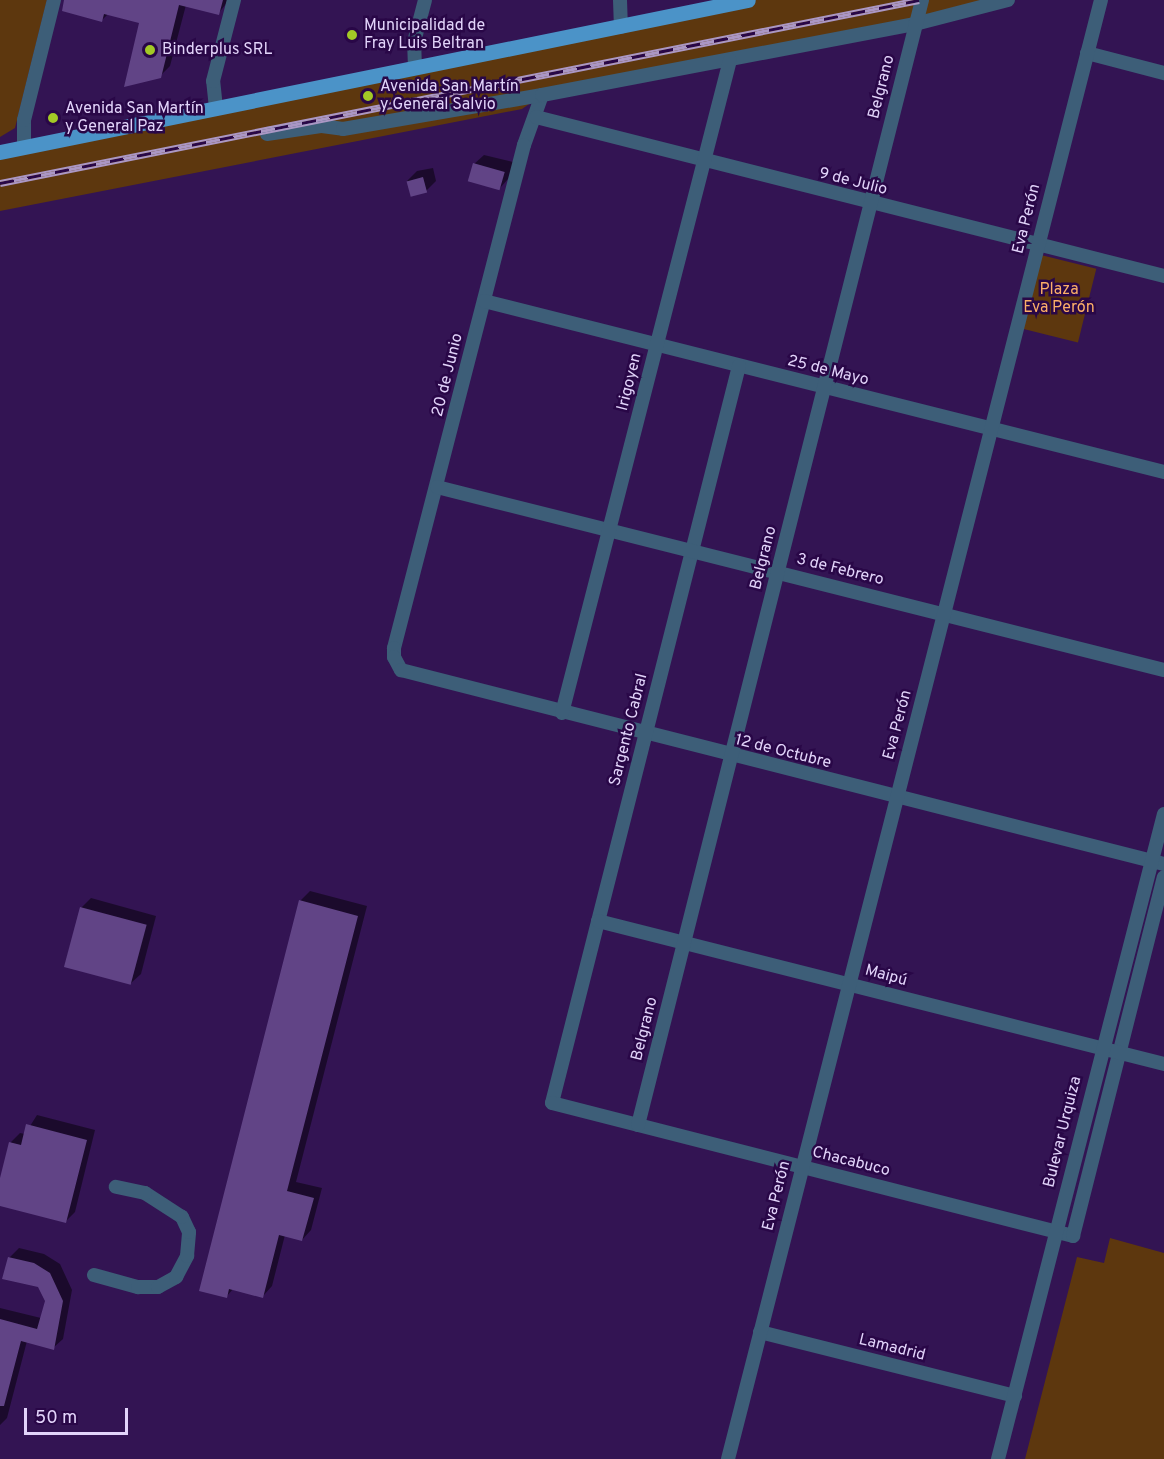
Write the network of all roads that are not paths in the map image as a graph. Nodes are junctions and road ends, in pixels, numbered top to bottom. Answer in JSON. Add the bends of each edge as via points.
{"nodes":[{"id":1,"x":54,"y":0,"type":"edge"},
{"id":2,"x":234,"y":0,"type":"edge"},
{"id":3,"x":425,"y":0,"type":"edge"},
{"id":4,"x":620,"y":0,"type":"edge"},
{"id":5,"x":748,"y":0,"type":"edge"},
{"id":6,"x":922,"y":0,"type":"edge"},
{"id":7,"x":1008,"y":0,"type":"edge"},
{"id":8,"x":1101,"y":0,"type":"edge"},
{"id":9,"x":915,"y":24,"type":"junction"},
{"id":10,"x":621,"y":27,"type":"junction"},
{"id":11,"x":1087,"y":53,"type":"junction"},
{"id":12,"x":730,"y":60,"type":"junction"},
{"id":13,"x":415,"y":68,"type":"junction"},
{"id":14,"x":1164,"y":73,"type":"edge"},
{"id":15,"x":542,"y":95,"type":"junction"},
{"id":16,"x":216,"y":108,"type":"junction"},
{"id":17,"x":536,"y":117,"type":"junction"},
{"id":18,"x":267,"y":134,"type":"dead end"},
{"id":19,"x":24,"y":147,"type":"junction"},
{"id":20,"x":0,"y":152,"type":"edge"},
{"id":21,"x":704,"y":161,"type":"junction"},
{"id":22,"x":870,"y":203,"type":"junction"},
{"id":23,"x":1038,"y":244,"type":"junction"},
{"id":24,"x":1164,"y":276,"type":"edge"},
{"id":25,"x":484,"y":301,"type":"junction"},
{"id":26,"x":657,"y":345,"type":"junction"},
{"id":27,"x":739,"y":366,"type":"junction"},
{"id":28,"x":824,"y":387,"type":"junction"},
{"id":29,"x":991,"y":428,"type":"junction"},
{"id":30,"x":1164,"y":472,"type":"edge"},
{"id":31,"x":437,"y":487,"type":"junction"},
{"id":32,"x":609,"y":529,"type":"junction"},
{"id":33,"x":692,"y":550,"type":"junction"},
{"id":34,"x":777,"y":572,"type":"junction"},
{"id":35,"x":944,"y":614,"type":"junction"},
{"id":36,"x":397,"y":664,"type":"joint"},
{"id":37,"x":1164,"y":670,"type":"edge"},
{"id":38,"x":562,"y":713,"type":"junction"},
{"id":39,"x":645,"y":734,"type":"junction"},
{"id":40,"x":731,"y":756,"type":"junction"},
{"id":41,"x":896,"y":797,"type":"junction"},
{"id":42,"x":1164,"y":814,"type":"edge"},
{"id":43,"x":1158,"y":863,"type":"edge"},
{"id":44,"x":1164,"y":877,"type":"edge"},
{"id":45,"x":598,"y":921,"type":"junction"},
{"id":46,"x":685,"y":942,"type":"junction"},
{"id":47,"x":849,"y":983,"type":"junction"},
{"id":48,"x":1101,"y":1050,"type":"junction"},
{"id":49,"x":1117,"y":1054,"type":"junction"},
{"id":50,"x":1164,"y":1064,"type":"edge"},
{"id":51,"x":552,"y":1102,"type":"joint"},
{"id":52,"x":638,"y":1125,"type":"junction"},
{"id":53,"x":802,"y":1166,"type":"junction"},
{"id":54,"x":116,"y":1187,"type":"dead end"},
{"id":55,"x":1056,"y":1231,"type":"junction"},
{"id":56,"x":1073,"y":1236,"type":"joint"},
{"id":57,"x":94,"y":1275,"type":"dead end"},
{"id":58,"x":760,"y":1332,"type":"junction"},
{"id":59,"x":1015,"y":1396,"type":"junction"},
{"id":60,"x":728,"y":1459,"type":"edge"},
{"id":61,"x":998,"y":1459,"type":"edge"}],
"edges":[{"from":1,"to":19,"type":"street","via":[[24,120]]},
{"from":2,"to":16,"type":"street","via":[[213,81]]},
{"from":3,"to":13,"type":"street","via":[[414,42]]},
{"from":4,"to":10,"type":"street"},
{"from":5,"to":10,"type":"main road"},
{"from":6,"to":9,"type":"street","name":"Belgrano"},
{"from":7,"to":9,"type":"street"},
{"from":8,"to":11,"type":"street","name":"Eva Perón"},
{"from":9,"to":12,"type":"street"},
{"from":9,"to":22,"type":"street","name":"Belgrano"},
{"from":10,"to":13,"type":"main road"},
{"from":11,"to":14,"type":"street"},
{"from":11,"to":23,"type":"street","name":"Eva Perón"},
{"from":12,"to":15,"type":"street"},
{"from":12,"to":21,"type":"street","name":"Irigoyen"},
{"from":13,"to":16,"type":"main road"},
{"from":15,"to":17,"type":"street","name":"20 de Junio"},
{"from":15,"to":18,"type":"street","via":[[343,129],[322,126]]},
{"from":16,"to":19,"type":"main road"},
{"from":17,"to":21,"type":"street","name":"9 de Julio"},
{"from":17,"to":25,"type":"street","name":"20 de Junio","via":[[524,145]]},
{"from":19,"to":20,"type":"main road"},
{"from":21,"to":22,"type":"street","name":"9 de Julio"},
{"from":21,"to":26,"type":"street","name":"Irigoyen"},
{"from":22,"to":23,"type":"street","name":"9 de Julio"},
{"from":22,"to":28,"type":"street","name":"Belgrano"},
{"from":23,"to":24,"type":"street","name":"9 de Julio"},
{"from":23,"to":29,"type":"street","name":"Eva Perón"},
{"from":25,"to":26,"type":"street","name":"25 de Mayo"},
{"from":25,"to":31,"type":"street","name":"20 de Junio"},
{"from":26,"to":27,"type":"street","name":"25 de Mayo"},
{"from":26,"to":32,"type":"street","name":"Irigoyen"},
{"from":27,"to":28,"type":"street","name":"25 de Mayo"},
{"from":27,"to":33,"type":"street","name":"Sargento Cabral"},
{"from":28,"to":29,"type":"street","name":"25 de Mayo"},
{"from":28,"to":34,"type":"street","name":"Belgrano"},
{"from":29,"to":30,"type":"street","name":"25 de Mayo"},
{"from":29,"to":35,"type":"street","name":"Eva Perón"},
{"from":31,"to":32,"type":"street","name":"3 de Febrero"},
{"from":31,"to":36,"type":"street","name":"20 de Junio","via":[[394,648]]},
{"from":32,"to":33,"type":"street","name":"3 de Febrero"},
{"from":32,"to":38,"type":"street","name":"Irigoyen"},
{"from":33,"to":34,"type":"street","name":"3 de Febrero"},
{"from":33,"to":39,"type":"street","name":"Sargento Cabral"},
{"from":34,"to":35,"type":"street","name":"3 de Febrero"},
{"from":34,"to":40,"type":"street","name":"Belgrano"},
{"from":35,"to":37,"type":"street","name":"3 de Febrero"},
{"from":35,"to":41,"type":"street","name":"Eva Perón"},
{"from":36,"to":38,"type":"street","name":"12 de Octubre","via":[[410,675]]},
{"from":38,"to":39,"type":"street","name":"12 de Octubre"},
{"from":39,"to":40,"type":"street","name":"12 de Octubre"},
{"from":39,"to":45,"type":"street","name":"Sargento Cabral"},
{"from":40,"to":41,"type":"street","name":"12 de Octubre"},
{"from":40,"to":46,"type":"street","name":"Belgrano"},
{"from":41,"to":43,"type":"street","name":"12 de Octubre"},
{"from":41,"to":47,"type":"street","name":"Eva Perón"},
{"from":42,"to":43,"type":"street","name":"Bulevar Urquiza"},
{"from":43,"to":48,"type":"street","name":"Bulevar Urquiza"},
{"from":44,"to":49,"type":"street","name":"Bulevar Urquiza"},
{"from":45,"to":46,"type":"street","name":"Maipú"},
{"from":45,"to":51,"type":"street","name":"Sargento Cabral"},
{"from":46,"to":47,"type":"street","name":"Maipú"},
{"from":46,"to":52,"type":"street","name":"Belgrano"},
{"from":47,"to":48,"type":"street","name":"Maipú"},
{"from":47,"to":53,"type":"street","name":"Eva Perón"},
{"from":48,"to":49,"type":"street","name":"Maipú"},
{"from":48,"to":55,"type":"street","name":"Bulevar Urquiza"},
{"from":49,"to":50,"type":"street","name":"Maipú"},
{"from":49,"to":56,"type":"street","name":"Bulevar Urquiza"},
{"from":51,"to":52,"type":"street","name":"Chacabuco"},
{"from":52,"to":53,"type":"street","name":"Chacabuco"},
{"from":53,"to":55,"type":"street","name":"Chacabuco"},
{"from":53,"to":58,"type":"street","name":"Eva Perón"},
{"from":54,"to":57,"type":"street","via":[[145,1193],[182,1217],[189,1232],[187,1256],[176,1277],[158,1287],[138,1287]]},
{"from":55,"to":56,"type":"street","name":"Chacabuco"},
{"from":55,"to":59,"type":"street","name":"Bulevar Urquiza"},
{"from":58,"to":59,"type":"street","name":"Lamadrid"},
{"from":58,"to":60,"type":"street","name":"Eva Perón"},
{"from":59,"to":61,"type":"street","name":"Bulevar Urquiza"}]}
